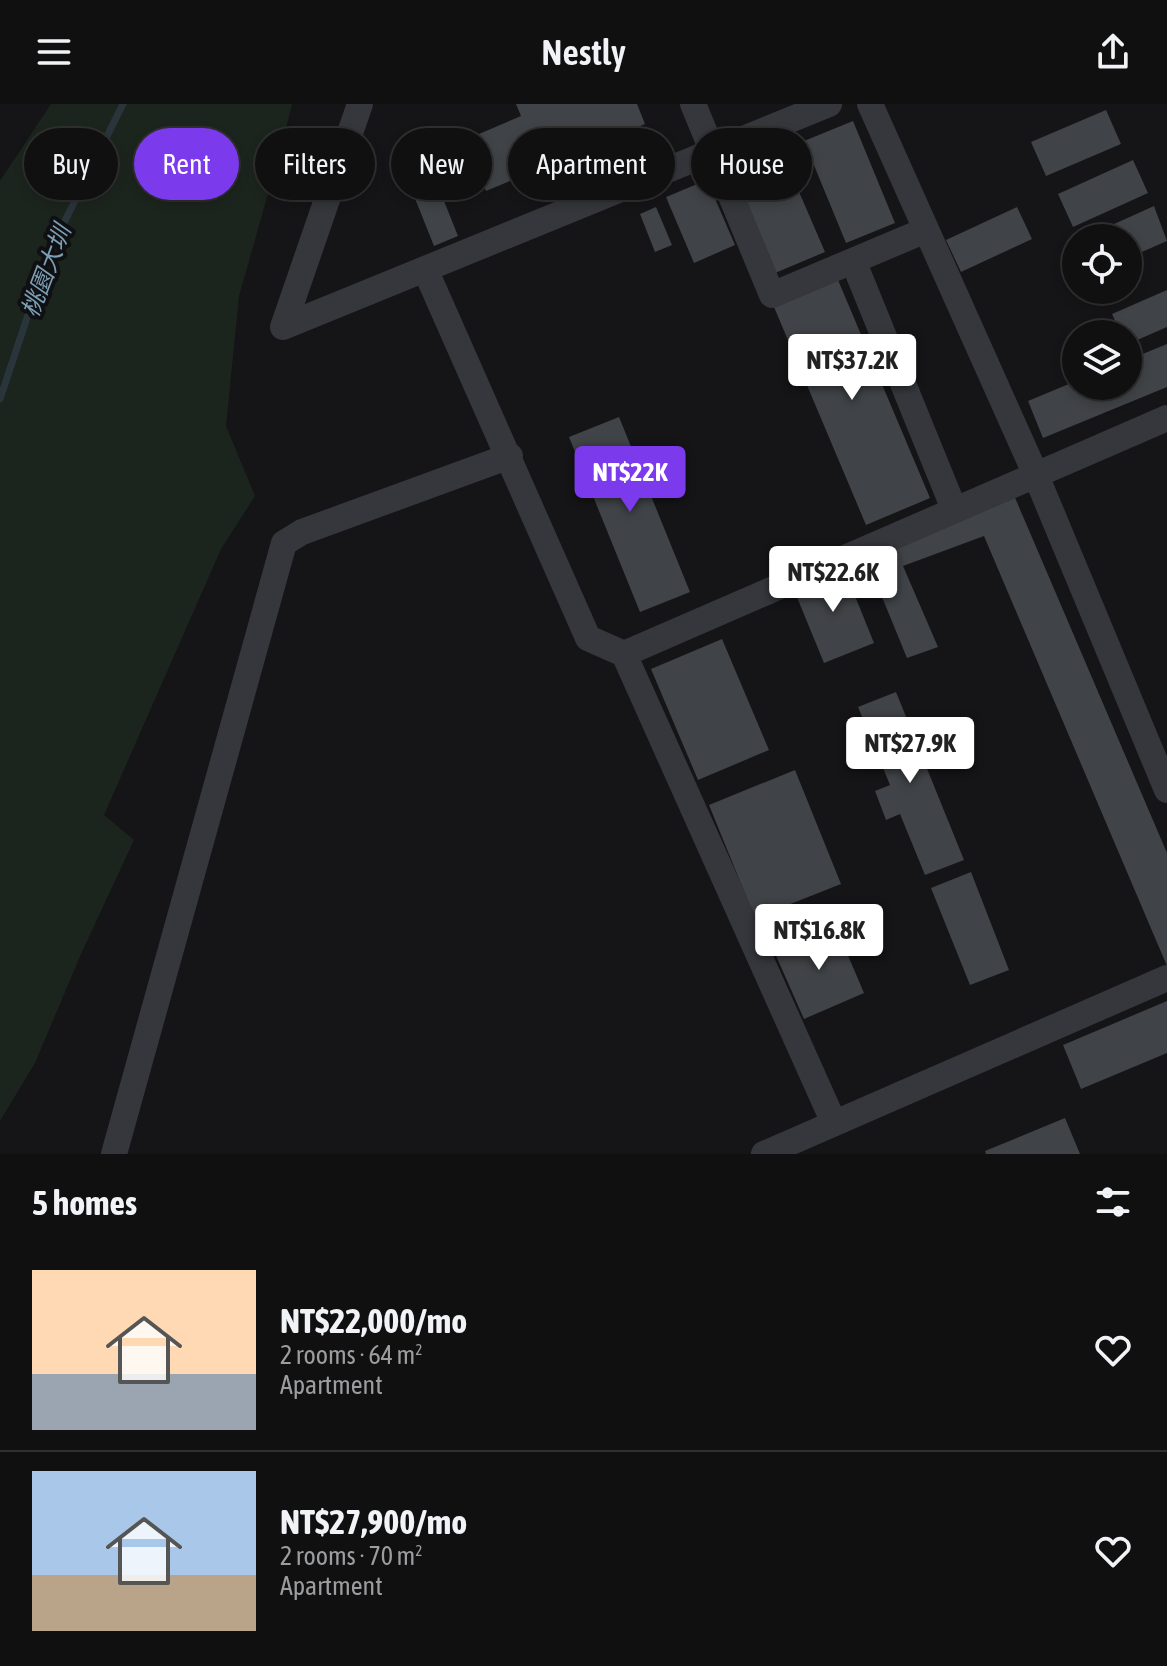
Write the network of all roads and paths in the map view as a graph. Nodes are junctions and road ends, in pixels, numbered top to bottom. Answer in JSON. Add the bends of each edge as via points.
{"nodes":[{"id":1,"x":360,"y":104,"type":"edge"},
{"id":2,"x":693,"y":104,"type":"edge"},
{"id":3,"x":829,"y":104,"type":"edge"},
{"id":4,"x":870,"y":104,"type":"edge"},
{"id":5,"x":703,"y":128,"type":"edge"},
{"id":6,"x":770,"y":128,"type":"edge"},
{"id":7,"x":691,"y":160,"type":"edge"},
{"id":8,"x":733,"y":200,"type":"edge"},
{"id":9,"x":926,"y":230,"type":"junction"},
{"id":10,"x":854,"y":263,"type":"junction"},
{"id":11,"x":425,"y":269,"type":"junction"},
{"id":12,"x":1167,"y":418,"type":"edge"},
{"id":13,"x":510,"y":456,"type":"junction"},
{"id":14,"x":1035,"y":473,"type":"junction"},
{"id":15,"x":954,"y":509,"type":"junction"},
{"id":16,"x":624,"y":654,"type":"junction"},
{"id":17,"x":1167,"y":790,"type":"edge"},
{"id":18,"x":1167,"y":978,"type":"edge"},
{"id":19,"x":834,"y":1123,"type":"junction"},
{"id":20,"x":793,"y":1147,"type":"edge"},
{"id":21,"x":114,"y":1154,"type":"edge"},
{"id":22,"x":764,"y":1154,"type":"edge"}],
"edges":[{"from":1,"to":11,"type":"lane","via":[[283,327]]},
{"from":2,"to":5,"type":"lane"},
{"from":3,"to":6,"type":"lane"},
{"from":4,"to":9,"type":"lane"},
{"from":7,"to":11,"type":"lane"},
{"from":8,"to":10,"type":"lane","via":[[772,295]]},
{"from":9,"to":10,"type":"lane"},
{"from":9,"to":14,"type":"lane"},
{"from":10,"to":15,"type":"lane"},
{"from":11,"to":13,"type":"lane"},
{"from":12,"to":14,"type":"lane"},
{"from":13,"to":16,"type":"lane","via":[[588,638]]},
{"from":13,"to":21,"type":"lane","via":[[284,543]]},
{"from":14,"to":15,"type":"lane"},
{"from":14,"to":17,"type":"lane"},
{"from":15,"to":16,"type":"lane"},
{"from":16,"to":19,"type":"lane"},
{"from":18,"to":19,"type":"lane"},
{"from":19,"to":20,"type":"lane"},
{"from":20,"to":22,"type":"lane"}]}
